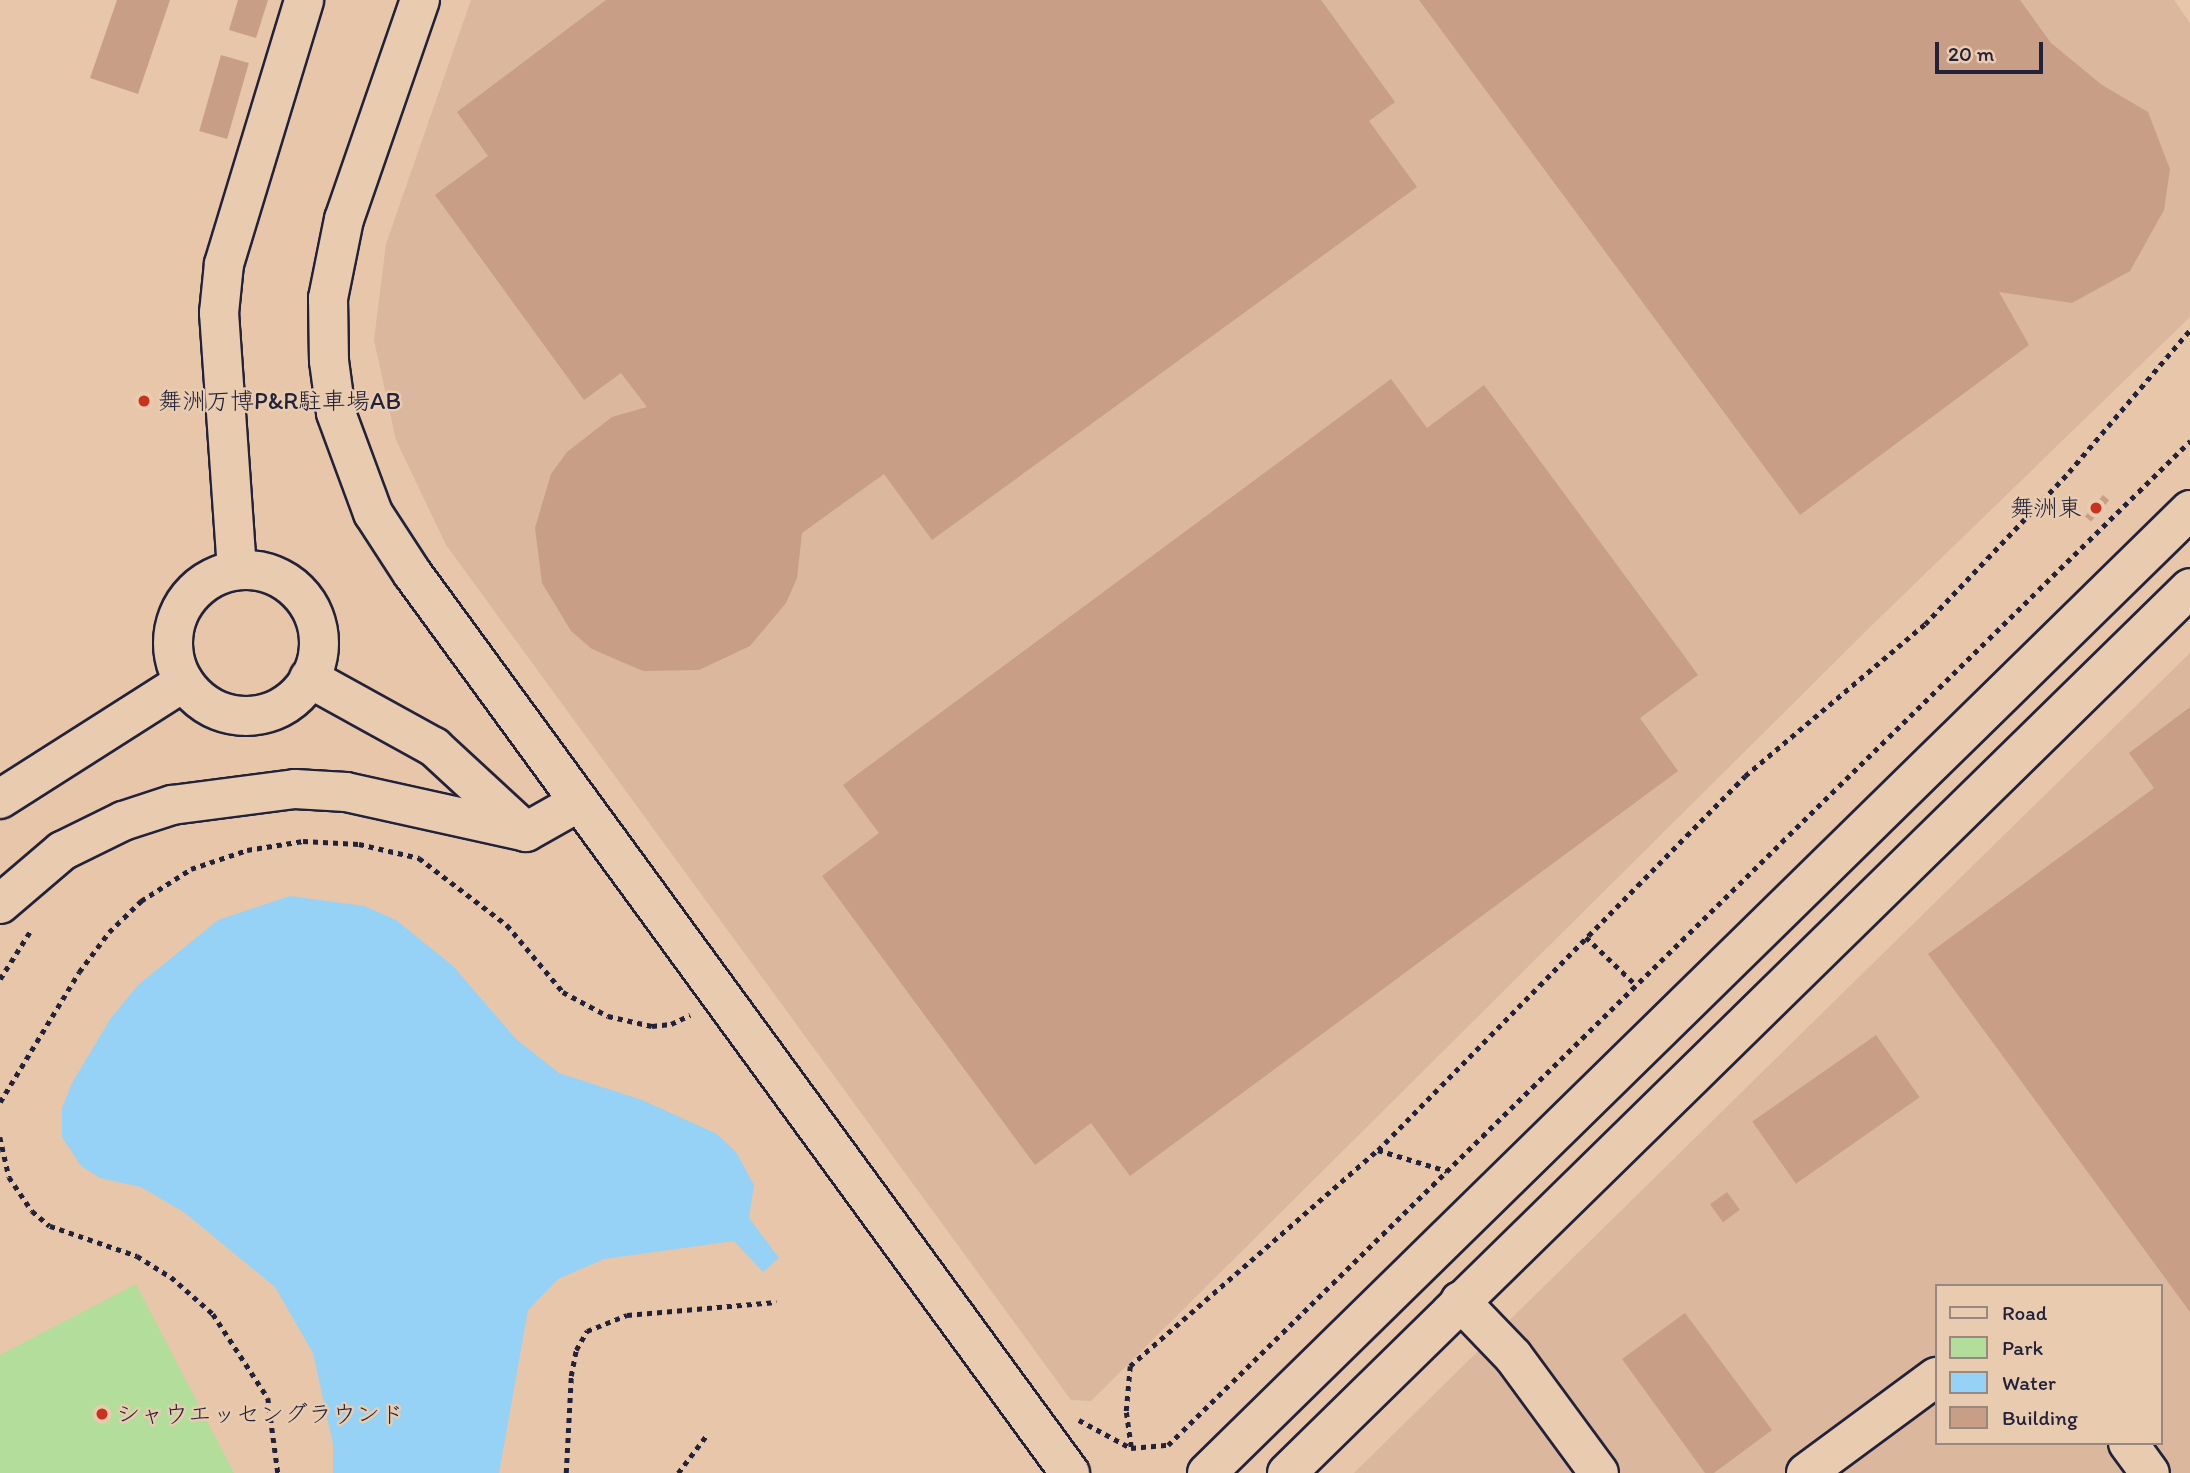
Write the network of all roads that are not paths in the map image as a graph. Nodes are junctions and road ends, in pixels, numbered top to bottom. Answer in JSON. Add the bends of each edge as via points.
{"nodes":[{"id":1,"x":304,"y":0,"type":"edge"},
{"id":2,"x":420,"y":0,"type":"edge"},
{"id":3,"x":2190,"y":510,"type":"edge"},
{"id":4,"x":237,"y":570,"type":"junction"},
{"id":5,"x":2190,"y":588,"type":"edge"},
{"id":6,"x":309,"y":678,"type":"junction"},
{"id":7,"x":184,"y":682,"type":"junction"},
{"id":8,"x":0,"y":800,"type":"edge"},
{"id":9,"x":579,"y":802,"type":"junction"},
{"id":10,"x":526,"y":832,"type":"junction"},
{"id":11,"x":0,"y":904,"type":"edge"},
{"id":12,"x":1460,"y":1301,"type":"junction"},
{"id":13,"x":1934,"y":1378,"type":"edge"},
{"id":14,"x":2129,"y":1445,"type":"edge"},
{"id":15,"x":1070,"y":1473,"type":"edge"},
{"id":16,"x":1207,"y":1473,"type":"edge"},
{"id":17,"x":1287,"y":1473,"type":"edge"},
{"id":18,"x":1599,"y":1473,"type":"edge"},
{"id":19,"x":1806,"y":1473,"type":"edge"},
{"id":20,"x":2150,"y":1473,"type":"edge"}],
"edges":[{"from":1,"to":4,"type":"street","via":[[224,264],[219,313]]},
{"from":2,"to":9,"type":"street","via":[[344,219],[328,299],[336,413],[373,513]]},
{"from":3,"to":16,"type":"street"},
{"from":4,"to":6,"type":"street","via":[[260,570],[281,579],[312,611],[318,634]]},
{"from":4,"to":7,"type":"street","via":[[203,584],[179,612],[173,635],[174,659]]},
{"from":5,"to":12,"type":"street"},
{"from":6,"to":7,"type":"street","via":[[279,708],[258,715],[216,710]]},
{"from":6,"to":10,"type":"street","via":[[434,747]]},
{"from":7,"to":8,"type":"street"},
{"from":9,"to":10,"type":"street"},
{"from":9,"to":15,"type":"street"},
{"from":10,"to":11,"type":"street","via":[[346,792],[295,789],[224,796],[172,805],[123,821],[62,851]]},
{"from":12,"to":17,"type":"street"},
{"from":12,"to":18,"type":"street","via":[[1513,1356]]},
{"from":13,"to":19,"type":"street"},
{"from":14,"to":20,"type":"street"}]}
